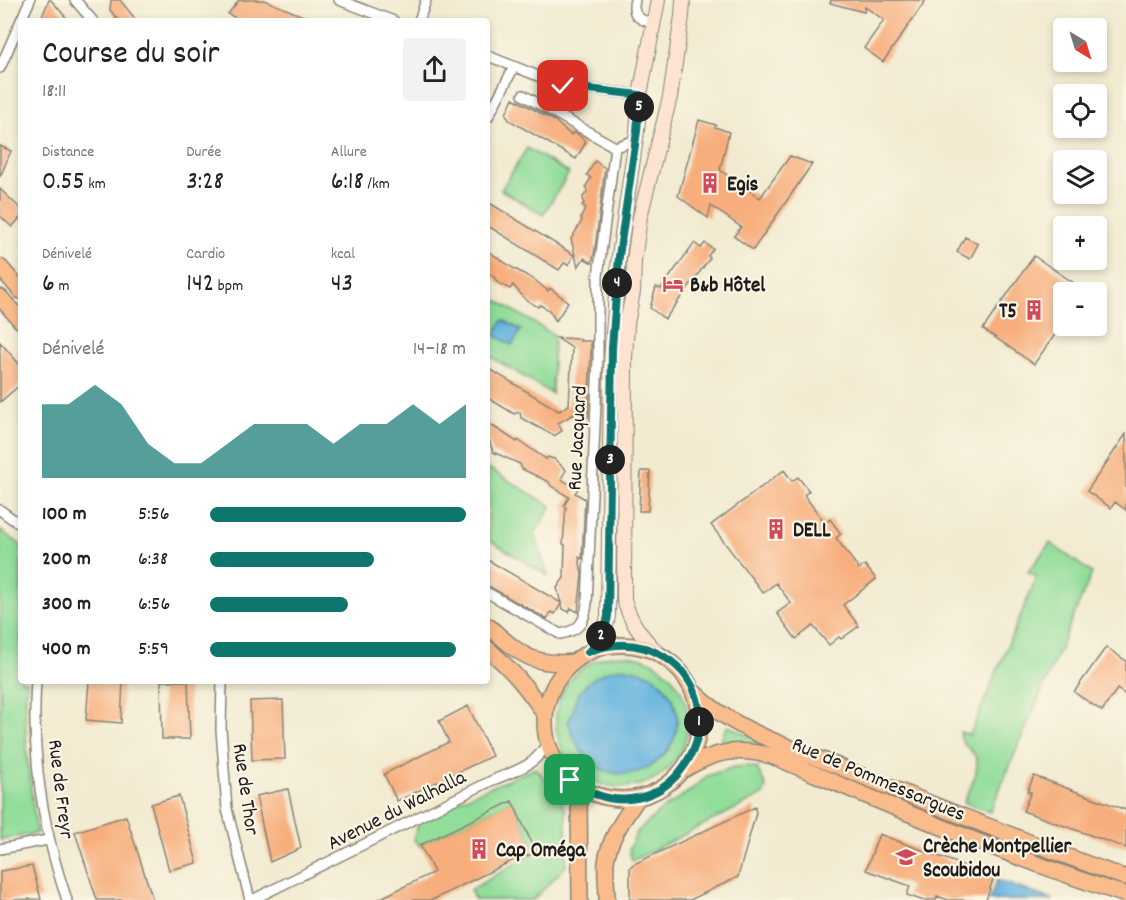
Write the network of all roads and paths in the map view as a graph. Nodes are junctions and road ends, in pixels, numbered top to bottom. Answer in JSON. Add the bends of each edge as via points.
{"nodes":[{"id":1,"x":30,"y":0,"type":"edge"},
{"id":2,"x":75,"y":0,"type":"edge"},
{"id":3,"x":339,"y":0,"type":"edge"},
{"id":4,"x":426,"y":0,"type":"edge"},
{"id":5,"x":635,"y":0,"type":"edge"},
{"id":6,"x":658,"y":0,"type":"edge"},
{"id":7,"x":683,"y":0,"type":"edge"},
{"id":8,"x":370,"y":17,"type":"edge"},
{"id":9,"x":22,"y":18,"type":"edge"},
{"id":10,"x":90,"y":18,"type":"edge"},
{"id":11,"x":419,"y":18,"type":"edge"},
{"id":12,"x":653,"y":23,"type":"junction"},
{"id":13,"x":18,"y":27,"type":"edge"},
{"id":14,"x":490,"y":57,"type":"edge"},
{"id":15,"x":0,"y":68,"type":"edge"},
{"id":16,"x":514,"y":68,"type":"junction"},
{"id":17,"x":522,"y":95,"type":"dead end"},
{"id":18,"x":640,"y":95,"type":"junction"},
{"id":19,"x":490,"y":113,"type":"edge"},
{"id":20,"x":636,"y":140,"type":"junction"},
{"id":21,"x":615,"y":147,"type":"junction"},
{"id":22,"x":0,"y":267,"type":"edge"},
{"id":23,"x":18,"y":288,"type":"edge"},
{"id":24,"x":0,"y":297,"type":"edge"},
{"id":25,"x":18,"y":318,"type":"edge"},
{"id":26,"x":0,"y":510,"type":"edge"},
{"id":27,"x":18,"y":523,"type":"edge"},
{"id":28,"x":490,"y":594,"type":"edge"},
{"id":29,"x":490,"y":628,"type":"edge"},
{"id":30,"x":490,"y":652,"type":"edge"},
{"id":31,"x":588,"y":652,"type":"junction"},
{"id":32,"x":657,"y":653,"type":"junction"},
{"id":33,"x":574,"y":662,"type":"junction"},
{"id":34,"x":36,"y":684,"type":"edge"},
{"id":35,"x":222,"y":684,"type":"edge"},
{"id":36,"x":693,"y":691,"type":"junction"},
{"id":37,"x":545,"y":715,"type":"junction"},
{"id":38,"x":547,"y":741,"type":"junction"},
{"id":39,"x":682,"y":771,"type":"junction"},
{"id":40,"x":570,"y":780,"type":"junction"},
{"id":41,"x":638,"y":798,"type":"junction"},
{"id":42,"x":48,"y":840,"type":"junction"},
{"id":43,"x":0,"y":849,"type":"edge"},
{"id":44,"x":1126,"y":878,"type":"edge"},
{"id":45,"x":1109,"y":895,"type":"edge"},
{"id":46,"x":1126,"y":895,"type":"edge"},
{"id":47,"x":67,"y":900,"type":"edge"},
{"id":48,"x":251,"y":900,"type":"edge"},
{"id":49,"x":580,"y":900,"type":"edge"},
{"id":50,"x":607,"y":900,"type":"edge"}],
"edges":[{"from":1,"to":9,"type":"street"},
{"from":2,"to":10,"type":"street"},
{"from":3,"to":8,"type":"street"},
{"from":4,"to":11,"type":"street"},
{"from":5,"to":12,"type":"street","via":[[636,16]]},
{"from":6,"to":12,"type":"main road"},
{"from":7,"to":32,"type":"main road","via":[[669,97],[640,217],[625,358],[624,599],[640,636]]},
{"from":12,"to":18,"type":"main road"},
{"from":13,"to":15,"type":"street"},
{"from":14,"to":16,"type":"street"},
{"from":16,"to":18,"type":"street","via":[[563,86]]},
{"from":16,"to":19,"type":"street"},
{"from":17,"to":21,"type":"street"},
{"from":18,"to":20,"type":"main road"},
{"from":20,"to":21,"type":"street"},
{"from":20,"to":31,"type":"main road","via":[[619,256],[612,348],[608,616],[598,642]]},
{"from":21,"to":28,"type":"street","name":"Rue Jacquard","via":[[598,276],[598,358],[585,618],[573,630],[560,634]]},
{"from":22,"to":23,"type":"main road"},
{"from":24,"to":25,"type":"main road"},
{"from":26,"to":27,"type":"street"},
{"from":29,"to":33,"type":"main road","via":[[529,658],[544,663]]},
{"from":30,"to":37,"type":"main road","via":[[530,690]]},
{"from":31,"to":32,"type":"main road","via":[[624,645]]},
{"from":31,"to":33,"type":"main road"},
{"from":32,"to":36,"type":"main road","via":[[678,668]]},
{"from":33,"to":37,"type":"main road","via":[[554,685]]},
{"from":34,"to":42,"type":"street","name":"Rue de Freyr","via":[[38,770]]},
{"from":35,"to":48,"type":"street","name":"Rue de Thor","via":[[220,729],[227,809]]},
{"from":36,"to":39,"type":"main road","via":[[699,711],[699,732]]},
{"from":36,"to":44,"type":"main road","name":"Rue de Pommessargues","via":[[712,709],[779,742],[954,814]]},
{"from":37,"to":38,"type":"main road"},
{"from":38,"to":40,"type":"main road"},
{"from":38,"to":48,"type":"street","name":"Avenue du Walhalla","via":[[539,757],[529,764]]},
{"from":39,"to":41,"type":"main road","via":[[655,792]]},
{"from":39,"to":45,"type":"main road","name":"Rue de Pommessargues","via":[[728,752],[752,751],[772,756]]},
{"from":40,"to":41,"type":"main road","via":[[609,798]]},
{"from":40,"to":49,"type":"main road","via":[[579,795]]},
{"from":41,"to":50,"type":"main road","via":[[610,846],[606,861]]},
{"from":42,"to":43,"type":"street"},
{"from":42,"to":47,"type":"street","name":"Rue de Freyr"},
{"from":45,"to":46,"type":"main road","name":"Rue de Pommessargues"}]}
